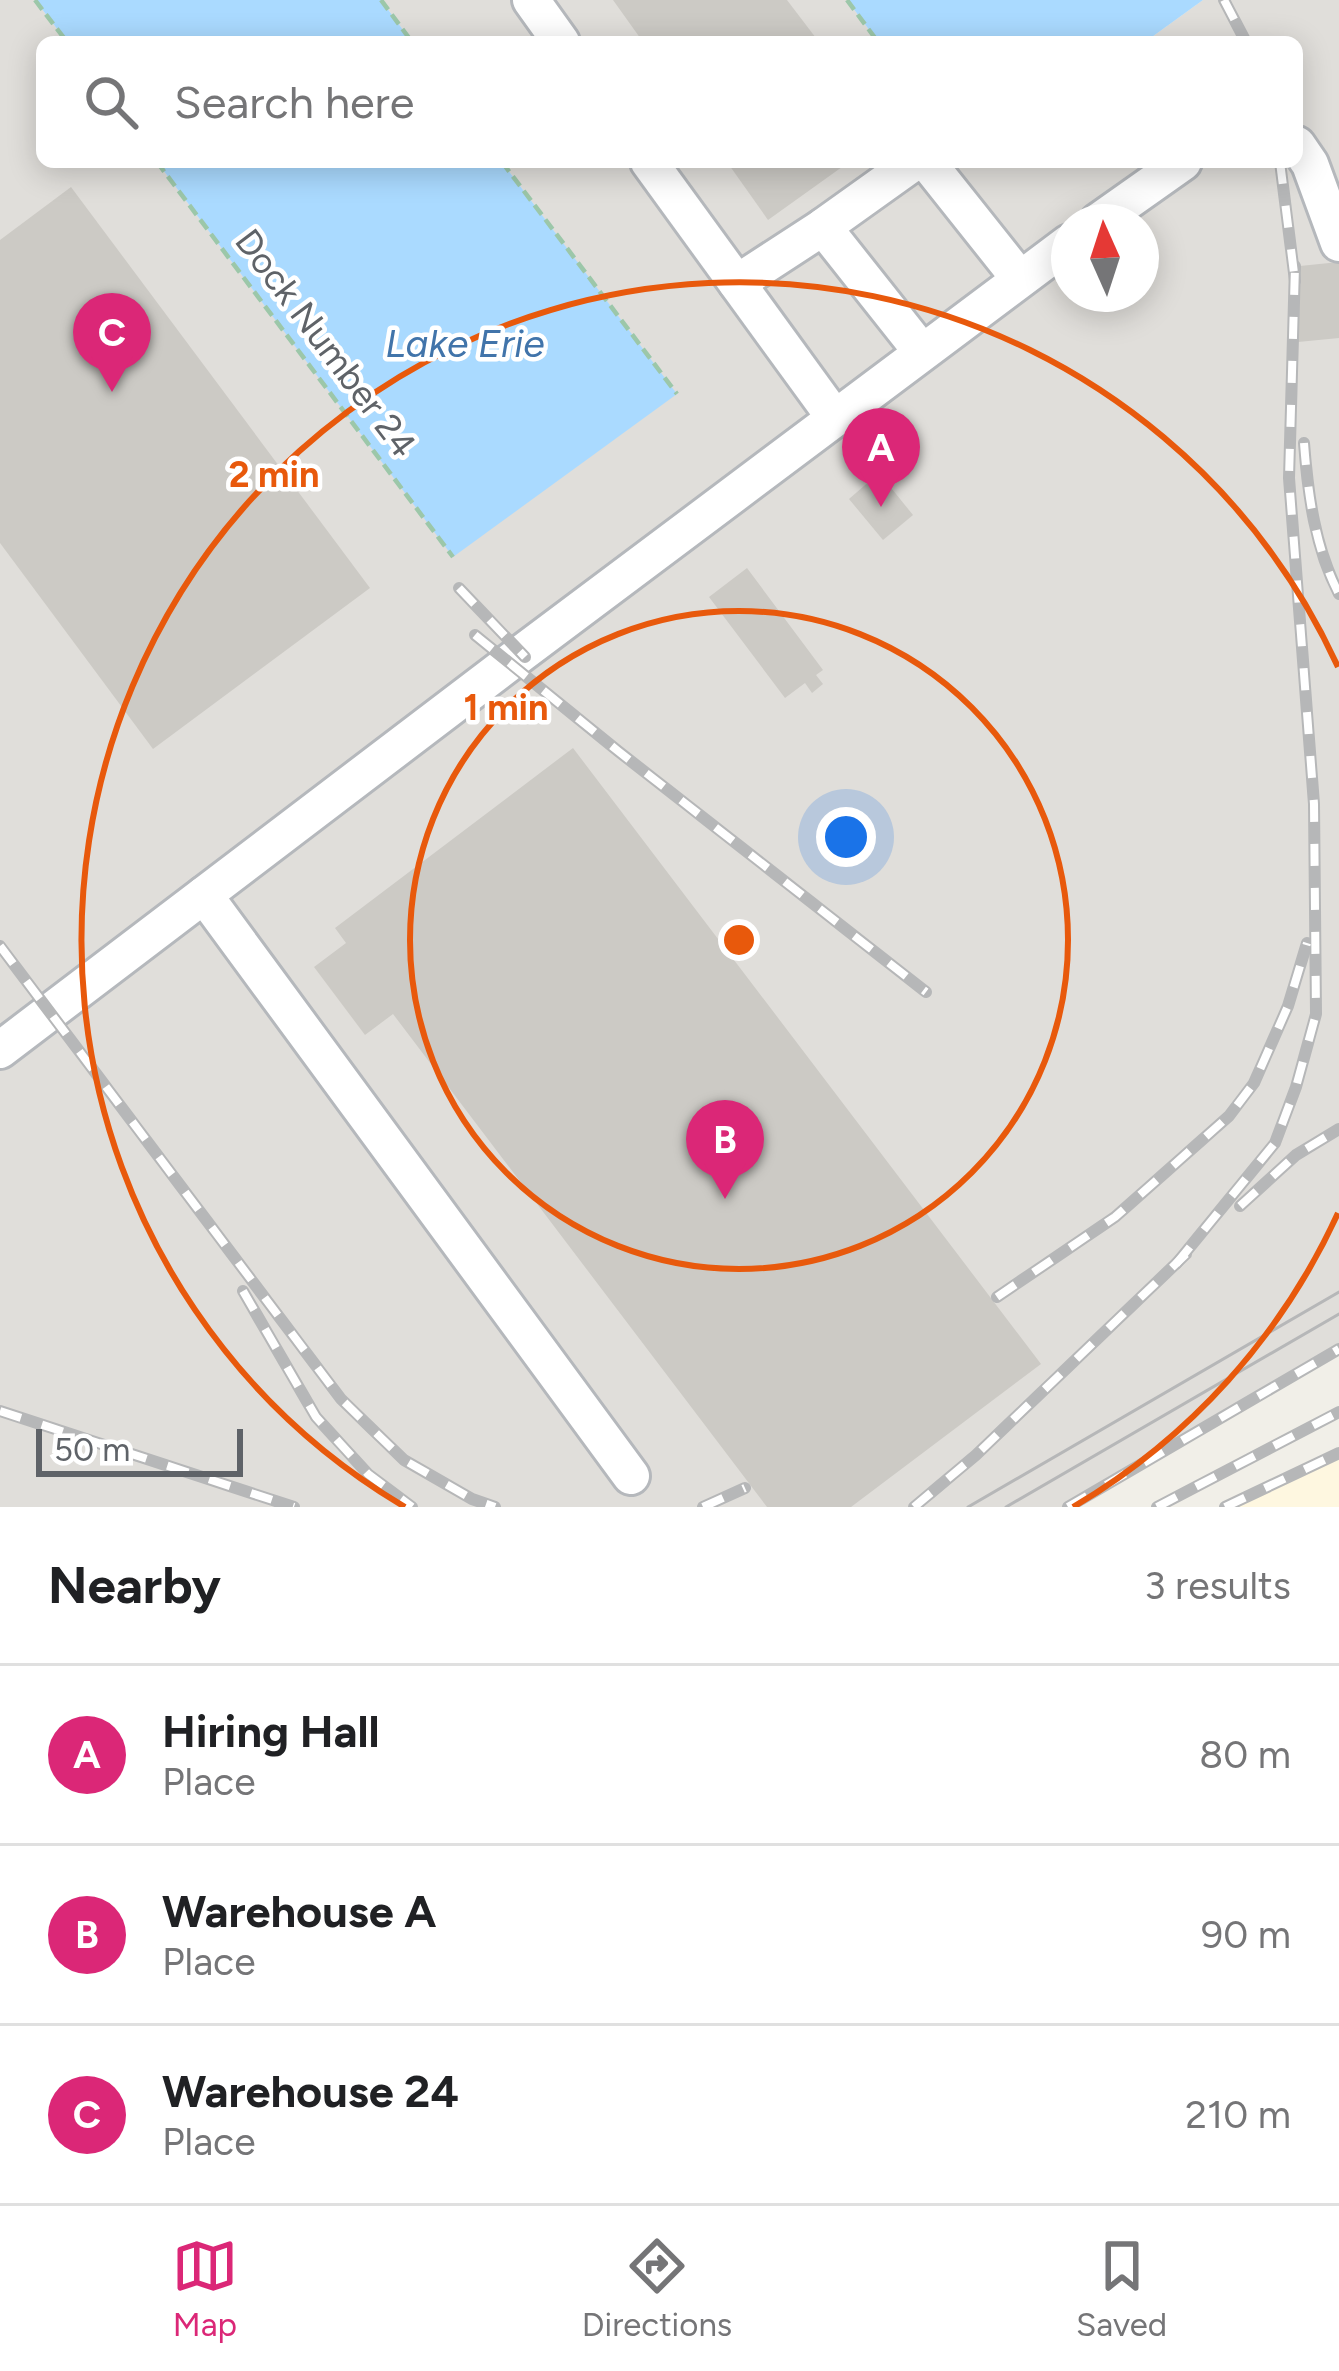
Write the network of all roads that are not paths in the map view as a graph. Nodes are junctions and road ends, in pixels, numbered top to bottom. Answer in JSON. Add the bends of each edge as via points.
{"nodes":[{"id":1,"x":531,"y":0,"type":"edge"},
{"id":2,"x":557,"y":36,"type":"edge"},
{"id":3,"x":1303,"y":154,"type":"edge"},
{"id":4,"x":653,"y":168,"type":"edge"},
{"id":5,"x":905,"y":168,"type":"edge"},
{"id":6,"x":932,"y":168,"type":"edge"},
{"id":7,"x":1175,"y":168,"type":"edge"},
{"id":8,"x":1124,"y":204,"type":"edge"},
{"id":9,"x":823,"y":226,"type":"junction"},
{"id":10,"x":1339,"y":243,"type":"edge"},
{"id":11,"x":1051,"y":256,"type":"edge"},
{"id":12,"x":1020,"y":279,"type":"junction"},
{"id":13,"x":737,"y":283,"type":"junction"},
{"id":14,"x":922,"y":352,"type":"junction"},
{"id":15,"x":835,"y":418,"type":"junction"},
{"id":16,"x":205,"y":896,"type":"junction"},
{"id":17,"x":0,"y":1050,"type":"edge"},
{"id":18,"x":632,"y":1476,"type":"dead end"}],
"edges":[{"from":1,"to":2,"type":"lane"},
{"from":3,"to":10,"type":"lane"},
{"from":4,"to":13,"type":"lane"},
{"from":5,"to":9,"type":"lane"},
{"from":6,"to":12,"type":"lane"},
{"from":7,"to":8,"type":"lane"},
{"from":9,"to":13,"type":"lane"},
{"from":9,"to":14,"type":"lane"},
{"from":11,"to":12,"type":"lane"},
{"from":12,"to":14,"type":"lane"},
{"from":13,"to":15,"type":"lane"},
{"from":14,"to":15,"type":"lane"},
{"from":15,"to":16,"type":"lane"},
{"from":16,"to":17,"type":"lane"},
{"from":16,"to":18,"type":"lane"}]}
